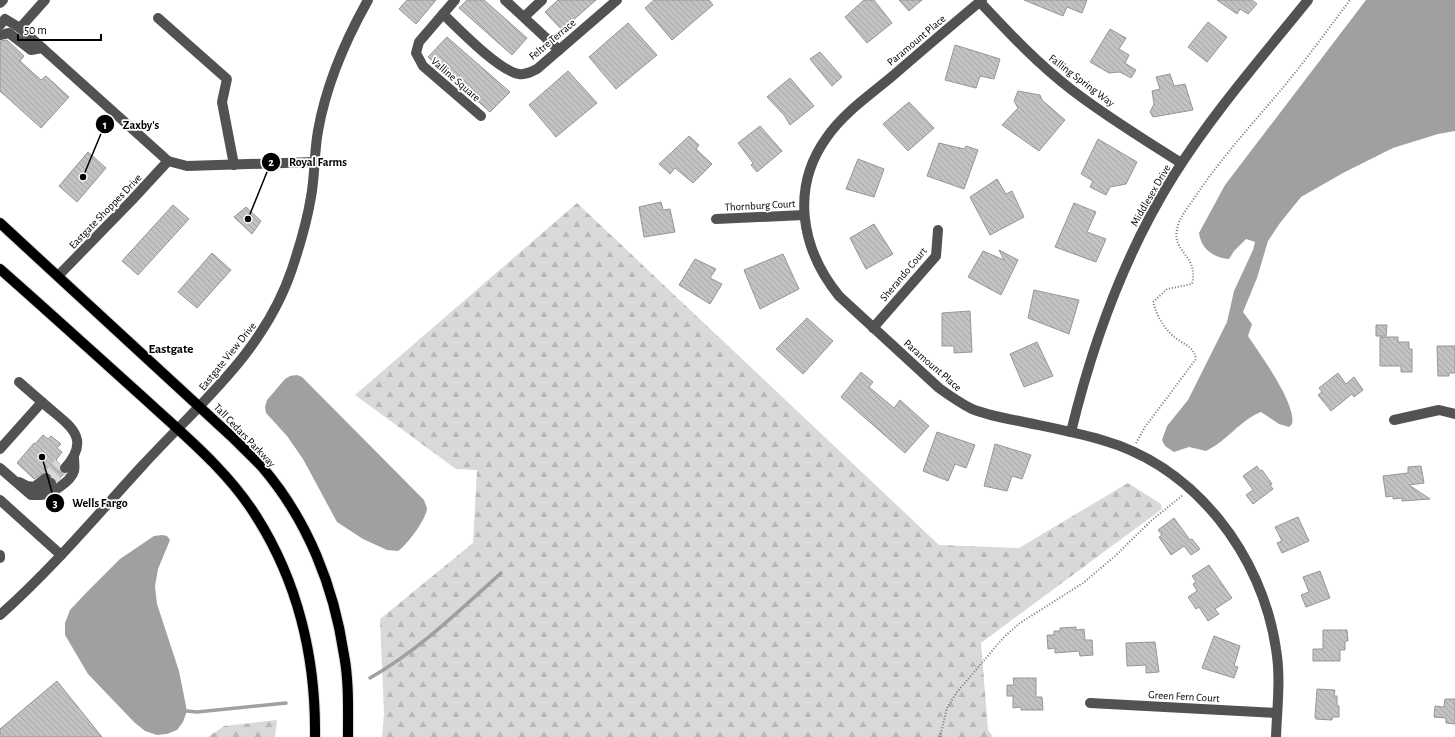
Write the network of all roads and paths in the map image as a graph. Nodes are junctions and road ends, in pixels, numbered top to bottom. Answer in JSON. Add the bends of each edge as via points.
{"nodes":[{"id":1,"x":3,"y":0,"type":"edge"},
{"id":2,"x":45,"y":0,"type":"edge"},
{"id":3,"x":368,"y":0,"type":"edge"},
{"id":4,"x":454,"y":0,"type":"edge"},
{"id":5,"x":505,"y":0,"type":"edge"},
{"id":6,"x":542,"y":0,"type":"edge"},
{"id":7,"x":617,"y":0,"type":"edge"},
{"id":8,"x":1308,"y":0,"type":"edge"},
{"id":9,"x":1350,"y":0,"type":"edge"},
{"id":10,"x":981,"y":1,"type":"edge"},
{"id":11,"x":0,"y":3,"type":"edge"},
{"id":12,"x":443,"y":14,"type":"junction"},
{"id":13,"x":524,"y":17,"type":"junction"},
{"id":14,"x":2,"y":18,"type":"edge"},
{"id":15,"x":158,"y":18,"type":"dead end"},
{"id":16,"x":20,"y":28,"type":"junction"},
{"id":17,"x":0,"y":35,"type":"edge"},
{"id":18,"x":42,"y":48,"type":"junction"},
{"id":19,"x":560,"y":50,"type":"junction"},
{"id":20,"x":481,"y":116,"type":"dead end"},
{"id":21,"x":168,"y":161,"type":"junction"},
{"id":22,"x":314,"y":162,"type":"junction"},
{"id":23,"x":1181,"y":163,"type":"junction"},
{"id":24,"x":234,"y":165,"type":"junction"},
{"id":25,"x":804,"y":215,"type":"junction"},
{"id":26,"x":716,"y":220,"type":"dead end"},
{"id":27,"x":0,"y":223,"type":"edge"},
{"id":28,"x":938,"y":230,"type":"dead end"},
{"id":29,"x":0,"y":268,"type":"edge"},
{"id":30,"x":58,"y":276,"type":"junction"},
{"id":31,"x":873,"y":328,"type":"junction"},
{"id":32,"x":19,"y":382,"type":"dead end"},
{"id":33,"x":42,"y":402,"type":"junction"},
{"id":34,"x":201,"y":407,"type":"junction"},
{"id":35,"x":1455,"y":414,"type":"edge"},
{"id":36,"x":1394,"y":420,"type":"dead end"},
{"id":37,"x":178,"y":429,"type":"junction"},
{"id":38,"x":1071,"y":432,"type":"junction"},
{"id":39,"x":77,"y":436,"type":"junction"},
{"id":40,"x":0,"y":449,"type":"edge"},
{"id":41,"x":1132,"y":452,"type":"junction"},
{"id":42,"x":74,"y":458,"type":"junction"},
{"id":43,"x":0,"y":468,"type":"edge"},
{"id":44,"x":10,"y":477,"type":"junction"},
{"id":45,"x":1189,"y":488,"type":"junction"},
{"id":46,"x":39,"y":496,"type":"junction"},
{"id":47,"x":0,"y":500,"type":"edge"},
{"id":48,"x":61,"y":554,"type":"junction"},
{"id":49,"x":0,"y":615,"type":"edge"},
{"id":50,"x":1090,"y":703,"type":"dead end"},
{"id":51,"x":1277,"y":713,"type":"junction"},
{"id":52,"x":315,"y":737,"type":"edge"},
{"id":53,"x":348,"y":737,"type":"edge"},
{"id":54,"x":940,"y":737,"type":"edge"},
{"id":55,"x":1276,"y":737,"type":"edge"}],
"edges":[{"from":1,"to":11,"type":"street"},
{"from":2,"to":16,"type":"street"},
{"from":3,"to":22,"type":"street","name":"Eastgate View Drive","via":[[343,49],[330,83],[317,133]]},
{"from":4,"to":12,"type":"street","name":"Valline Square"},
{"from":5,"to":13,"type":"street"},
{"from":6,"to":13,"type":"street"},
{"from":7,"to":19,"type":"street","name":"Feltre Terrace"},
{"from":8,"to":23,"type":"street","name":"Middlesex Drive","via":[[1229,98]]},
{"from":9,"to":41,"type":"path","via":[[1287,82],[1215,168],[1181,218],[1177,230],[1178,244],[1194,269],[1192,284],[1167,289],[1153,302],[1158,318],[1173,337],[1191,348],[1196,359],[1146,427]]},
{"from":10,"to":23,"type":"street","name":"Falling Spring Way","via":[[1014,38],[1072,90]]},
{"from":10,"to":25,"type":"street","name":"Paramount Place","via":[[849,112],[827,137],[809,175]]},
{"from":12,"to":19,"type":"street","name":"Feltre Terrace","via":[[513,72],[527,74]]},
{"from":12,"to":20,"type":"street","name":"Valline Square","via":[[419,42],[418,58],[423,66]]},
{"from":13,"to":19,"type":"street"},
{"from":14,"to":16,"type":"street"},
{"from":15,"to":24,"type":"street","via":[[226,80],[222,102]]},
{"from":16,"to":18,"type":"street"},
{"from":17,"to":18,"type":"street","via":[[9,33],[31,50]]},
{"from":18,"to":21,"type":"street"},
{"from":21,"to":24,"type":"street","via":[[187,166]]},
{"from":21,"to":30,"type":"street","name":"Eastgate Shoppes Drive"},
{"from":22,"to":24,"type":"street"},
{"from":22,"to":34,"type":"street","name":"Eastgate View Drive","via":[[305,230],[279,301],[265,329],[246,355]]},
{"from":23,"to":38,"type":"street","name":"Middlesex Drive","via":[[1152,212],[1117,286],[1097,337]]},
{"from":25,"to":26,"type":"street","name":"Thornburg Court"},
{"from":25,"to":31,"type":"street","name":"Paramount Place","via":[[811,249],[826,281]]},
{"from":27,"to":30,"type":"main road","name":"Tall Cedars Parkway"},
{"from":28,"to":31,"type":"street","name":"Sherando Court","via":[[936,256]]},
{"from":29,"to":37,"type":"main road"},
{"from":30,"to":34,"type":"main road","name":"Tall Cedars Parkway"},
{"from":31,"to":38,"type":"street","name":"Paramount Place","via":[[955,400],[989,415]]},
{"from":32,"to":33,"type":"street"},
{"from":33,"to":39,"type":"street"},
{"from":33,"to":40,"type":"street"},
{"from":34,"to":37,"type":"street","name":"Eastgate View Drive"},
{"from":34,"to":53,"type":"main road","name":"Tall Cedars Parkway","via":[[262,468],[300,521],[316,554],[332,599],[345,656]]},
{"from":35,"to":36,"type":"street","via":[[1439,410]]},
{"from":37,"to":48,"type":"street","name":"Eastgate View Drive"},
{"from":37,"to":52,"type":"main road","via":[[230,482],[256,514],[273,543],[289,579],[310,657],[316,705]]},
{"from":38,"to":41,"type":"street","name":"Paramount Place","via":[[1104,440]]},
{"from":39,"to":42,"type":"street"},
{"from":39,"to":42,"type":"street","via":[[62,466]]},
{"from":41,"to":45,"type":"street","name":"Paramount Place","via":[[1156,464]]},
{"from":42,"to":46,"type":"street","via":[[74,471],[63,484],[49,495]]},
{"from":43,"to":44,"type":"street"},
{"from":44,"to":46,"type":"street","via":[[27,494]]},
{"from":44,"to":46,"type":"street","via":[[34,487],[49,481]]},
{"from":45,"to":51,"type":"street","name":"Paramount Place","via":[[1233,536],[1256,579],[1268,610],[1277,651]]},
{"from":45,"to":54,"type":"path","via":[[1083,583],[1020,623],[1004,637],[957,692],[947,708]]},
{"from":47,"to":48,"type":"street"},
{"from":48,"to":49,"type":"street","name":"Eastgate View Drive"},
{"from":50,"to":51,"type":"street","name":"Green Fern Court"},
{"from":51,"to":55,"type":"street","name":"Paramount Place"}]}
